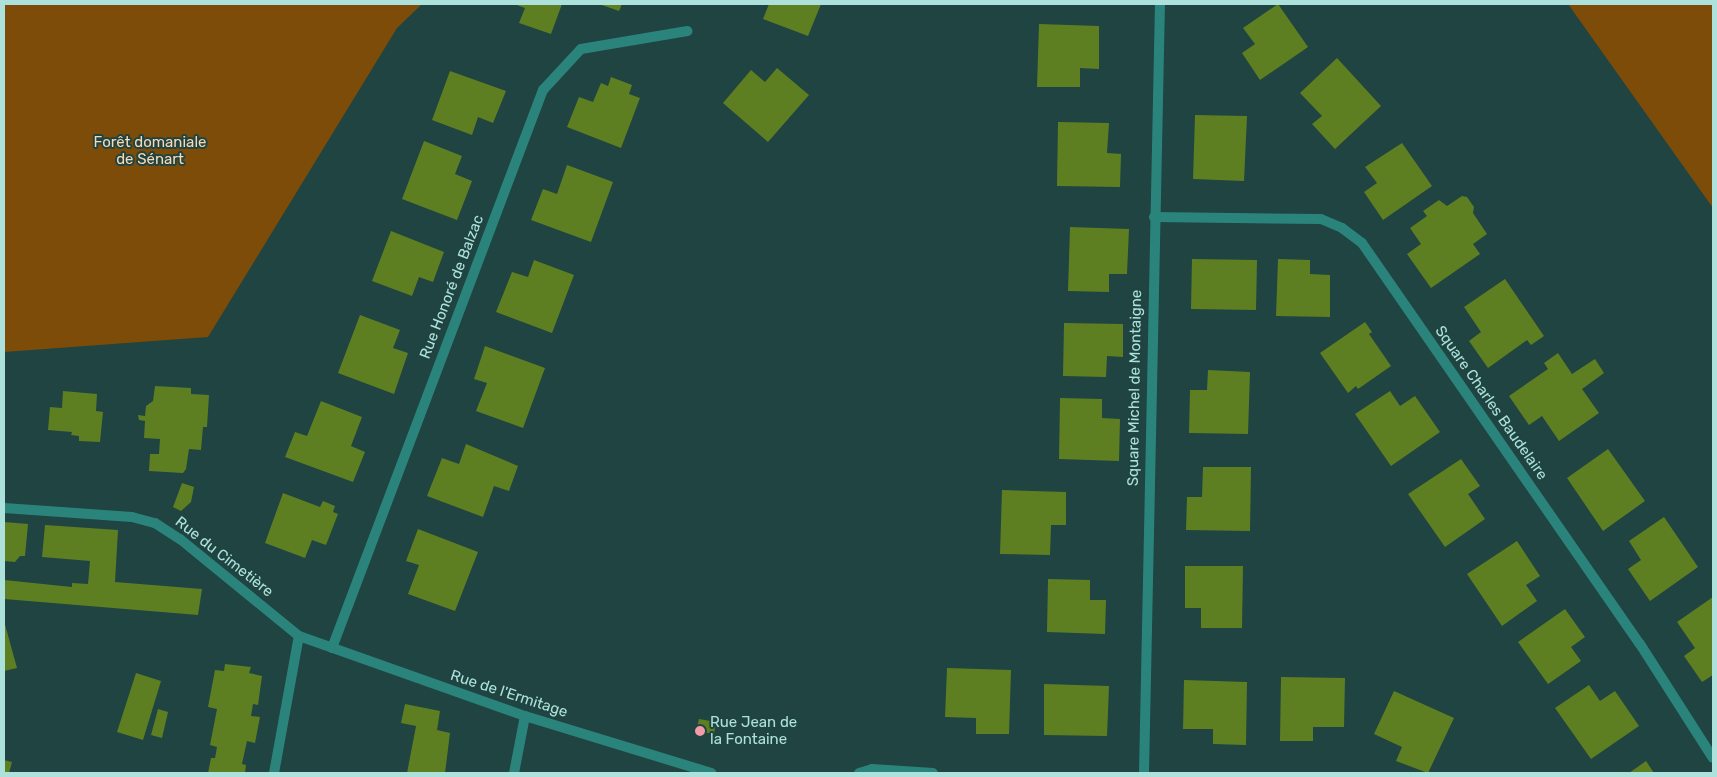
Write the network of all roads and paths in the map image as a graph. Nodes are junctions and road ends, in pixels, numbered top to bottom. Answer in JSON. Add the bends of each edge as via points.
{"nodes":[{"id":1,"x":1160,"y":4,"type":"edge"},
{"id":2,"x":687,"y":31,"type":"dead end"},
{"id":3,"x":1154,"y":217,"type":"junction"},
{"id":4,"x":4,"y":508,"type":"edge"},
{"id":5,"x":299,"y":636,"type":"junction"},
{"id":6,"x":332,"y":648,"type":"junction"},
{"id":7,"x":525,"y":716,"type":"junction"},
{"id":8,"x":1713,"y":758,"type":"edge"},
{"id":9,"x":274,"y":773,"type":"edge"},
{"id":10,"x":514,"y":773,"type":"edge"},
{"id":11,"x":711,"y":773,"type":"edge"},
{"id":12,"x":859,"y":773,"type":"edge"},
{"id":13,"x":933,"y":773,"type":"edge"},
{"id":14,"x":1144,"y":773,"type":"edge"}],
"edges":[{"from":1,"to":3,"type":"street","name":"Square Michel de Montaigne"},
{"from":2,"to":6,"type":"street","name":"Rue Honoré de Balzac","via":[[581,49],[542,90]]},
{"from":3,"to":8,"type":"street","name":"Square Charles Baudelaire","via":[[1322,219],[1342,228],[1362,243],[1640,644]]},
{"from":3,"to":14,"type":"street","name":"Square Michel de Montaigne"},
{"from":4,"to":5,"type":"street","name":"Rue du Cimetière","via":[[132,517],[155,523],[180,539]]},
{"from":5,"to":6,"type":"street","name":"Rue de l'Ermitage"},
{"from":5,"to":9,"type":"street"},
{"from":6,"to":7,"type":"street","name":"Rue de l'Ermitage"},
{"from":7,"to":10,"type":"street"},
{"from":7,"to":11,"type":"street","name":"Rue de l'Ermitage"},
{"from":12,"to":13,"type":"street","via":[[880,769]]}]}
